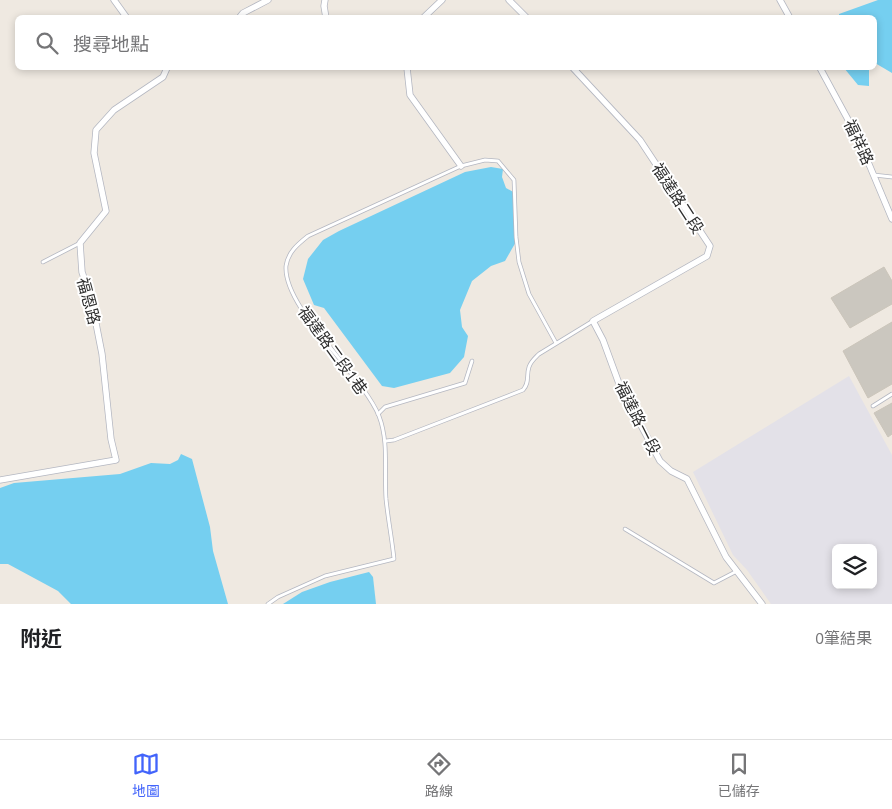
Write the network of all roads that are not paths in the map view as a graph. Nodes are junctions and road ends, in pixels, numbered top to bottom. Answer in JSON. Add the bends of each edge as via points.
{"nodes":[{"id":1,"x":114,"y":0,"type":"edge"},
{"id":2,"x":268,"y":0,"type":"edge"},
{"id":3,"x":325,"y":0,"type":"edge"},
{"id":4,"x":442,"y":0,"type":"edge"},
{"id":5,"x":509,"y":0,"type":"edge"},
{"id":6,"x":780,"y":0,"type":"edge"},
{"id":7,"x":125,"y":15,"type":"edge"},
{"id":8,"x":241,"y":15,"type":"edge"},
{"id":9,"x":326,"y":15,"type":"edge"},
{"id":10,"x":426,"y":15,"type":"edge"},
{"id":11,"x":524,"y":15,"type":"edge"},
{"id":12,"x":788,"y":15,"type":"edge"},
{"id":13,"x":166,"y":70,"type":"edge"},
{"id":14,"x":406,"y":70,"type":"edge"},
{"id":15,"x":575,"y":70,"type":"edge"},
{"id":16,"x":821,"y":70,"type":"edge"},
{"id":17,"x":461,"y":166,"type":"junction"},
{"id":18,"x":874,"y":175,"type":"junction"},
{"id":19,"x":892,"y":177,"type":"edge"},
{"id":20,"x":892,"y":219,"type":"edge"},
{"id":21,"x":80,"y":243,"type":"junction"},
{"id":22,"x":43,"y":262,"type":"dead end"},
{"id":23,"x":593,"y":321,"type":"junction"},
{"id":24,"x":556,"y":343,"type":"junction"},
{"id":25,"x":472,"y":361,"type":"dead end"},
{"id":26,"x":892,"y":394,"type":"edge"},
{"id":27,"x":873,"y":406,"type":"dead end"},
{"id":28,"x":378,"y":414,"type":"junction"},
{"id":29,"x":386,"y":442,"type":"junction"},
{"id":30,"x":0,"y":480,"type":"edge"},
{"id":31,"x":625,"y":529,"type":"dead end"},
{"id":32,"x":737,"y":570,"type":"junction"},
{"id":33,"x":268,"y":604,"type":"edge"},
{"id":34,"x":762,"y":604,"type":"edge"}],
"edges":[{"from":1,"to":7,"type":"street"},
{"from":2,"to":8,"type":"street"},
{"from":3,"to":9,"type":"street"},
{"from":4,"to":10,"type":"street"},
{"from":5,"to":11,"type":"street"},
{"from":6,"to":12,"type":"street"},
{"from":13,"to":21,"type":"street","via":[[163,77],[114,110],[96,130],[94,153],[106,211]]},
{"from":14,"to":17,"type":"street","via":[[410,95]]},
{"from":15,"to":23,"type":"street","name":"福達路二段","via":[[640,140],[710,246],[707,256]]},
{"from":16,"to":18,"type":"street","name":"福祥路"},
{"from":17,"to":24,"type":"lane","name":"福達路二段1巷","via":[[498,160],[514,180],[519,262],[529,294]]},
{"from":17,"to":28,"type":"lane","name":"福達路二段1巷","via":[[308,236],[292,249],[286,266],[300,308]]},
{"from":18,"to":19,"type":"lane"},
{"from":18,"to":20,"type":"street","name":"福祥路"},
{"from":21,"to":22,"type":"lane"},
{"from":21,"to":30,"type":"street","name":"福恩路","via":[[82,272],[91,298],[102,354],[116,460]]},
{"from":23,"to":24,"type":"lane"},
{"from":23,"to":32,"type":"street","name":"福達路一段","via":[[625,400],[660,461],[686,479],[726,556]]},
{"from":24,"to":29,"type":"lane","via":[[532,361],[523,390]]},
{"from":25,"to":28,"type":"lane","via":[[465,384],[385,407]]},
{"from":26,"to":27,"type":"lane"},
{"from":28,"to":29,"type":"lane","name":"福達路二段1巷"},
{"from":29,"to":33,"type":"lane","name":"福達路二段1巷","via":[[386,498],[394,559],[326,576]]},
{"from":31,"to":32,"type":"lane","via":[[714,583]]},
{"from":32,"to":34,"type":"street","name":"福達路一段"}]}
